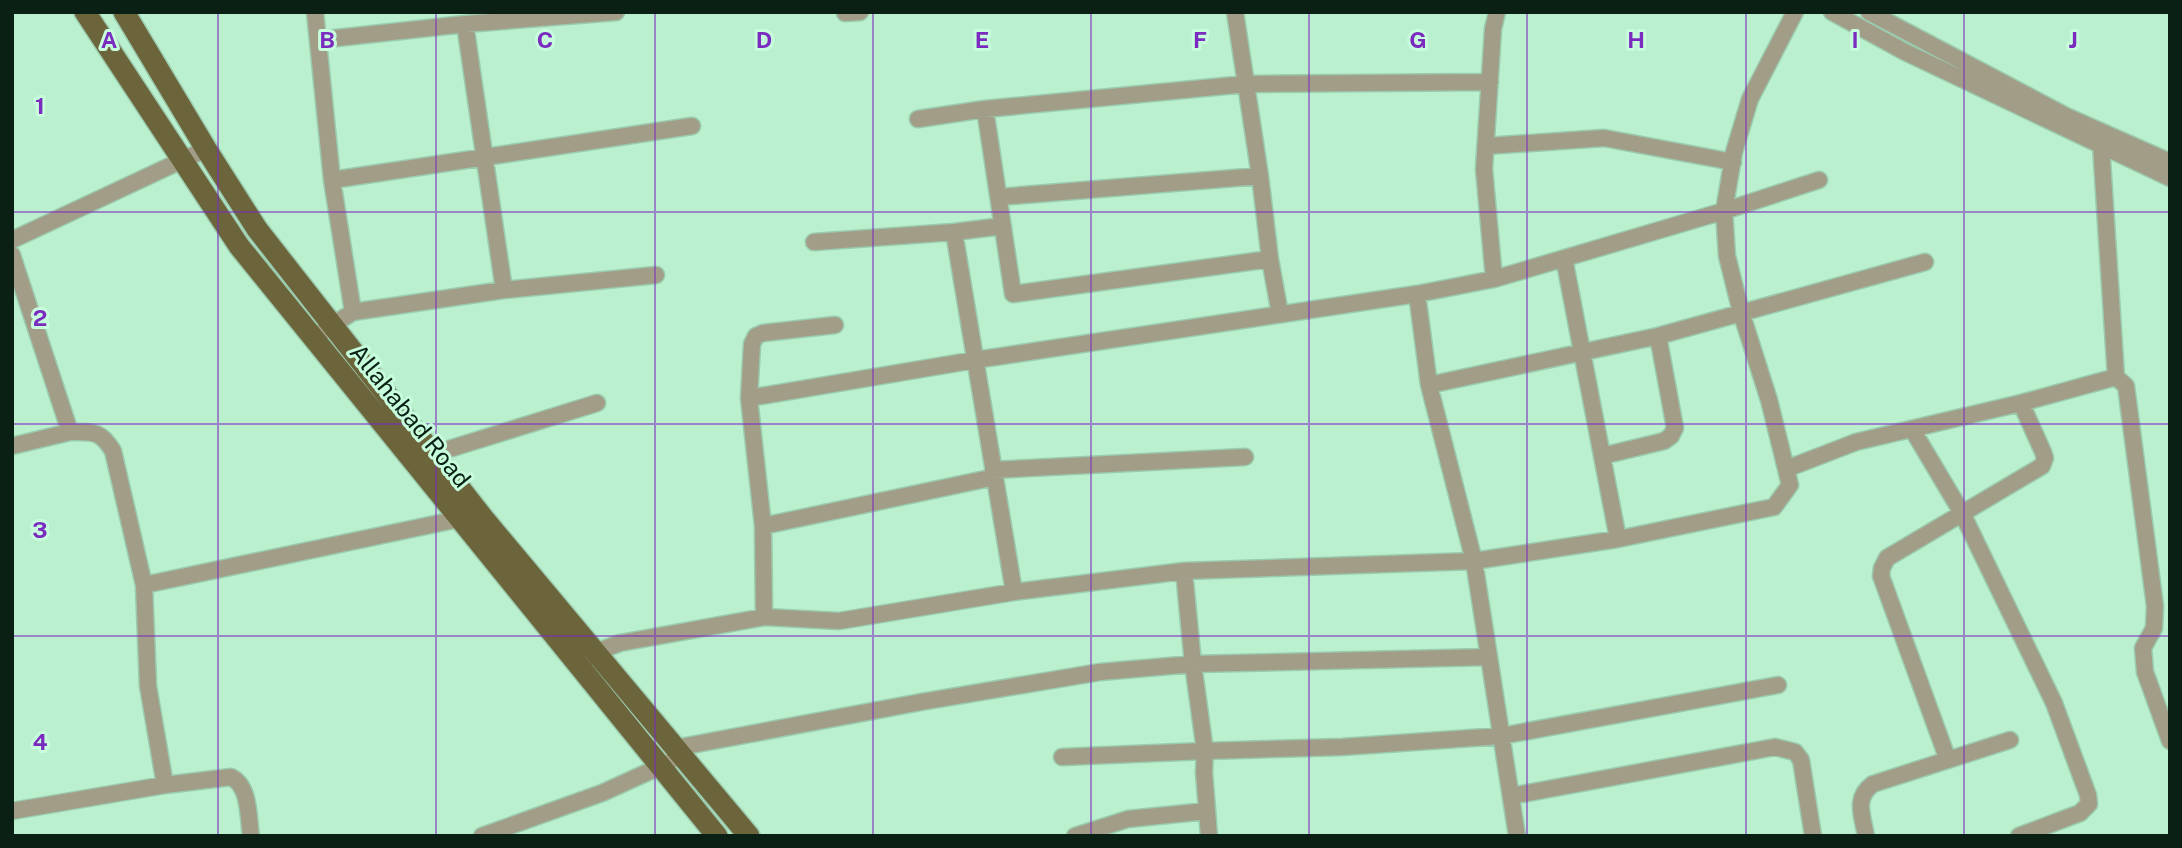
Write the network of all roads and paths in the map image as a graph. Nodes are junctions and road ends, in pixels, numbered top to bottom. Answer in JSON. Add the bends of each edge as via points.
{"nodes":[{"id":1,"x":85,"y":12,"type":"edge"},
{"id":2,"x":94,"y":12,"type":"edge"},
{"id":3,"x":315,"y":12,"type":"edge"},
{"id":4,"x":616,"y":12,"type":"edge"},
{"id":5,"x":860,"y":12,"type":"edge"},
{"id":6,"x":1235,"y":12,"type":"edge"},
{"id":7,"x":1497,"y":12,"type":"edge"},
{"id":8,"x":1794,"y":12,"type":"edge"},
{"id":9,"x":1832,"y":12,"type":"edge"},
{"id":10,"x":1869,"y":12,"type":"edge"},
{"id":11,"x":845,"y":13,"type":"edge"},
{"id":12,"x":569,"y":14,"type":"edge"},
{"id":13,"x":125,"y":17,"type":"edge"},
{"id":14,"x":465,"y":24,"type":"junction"},
{"id":15,"x":318,"y":40,"type":"junction"},
{"id":16,"x":110,"y":50,"type":"junction"},
{"id":17,"x":1490,"y":82,"type":"junction"},
{"id":18,"x":1247,"y":84,"type":"junction"},
{"id":19,"x":985,"y":109,"type":"junction"},
{"id":20,"x":918,"y":119,"type":"dead end"},
{"id":21,"x":692,"y":126,"type":"dead end"},
{"id":22,"x":2101,"y":145,"type":"junction"},
{"id":23,"x":1486,"y":146,"type":"junction"},
{"id":24,"x":206,"y":149,"type":"junction"},
{"id":25,"x":485,"y":156,"type":"junction"},
{"id":26,"x":184,"y":161,"type":"junction"},
{"id":27,"x":1733,"y":162,"type":"junction"},
{"id":28,"x":2170,"y":162,"type":"edge"},
{"id":29,"x":1260,"y":176,"type":"junction"},
{"id":30,"x":2170,"y":178,"type":"edge"},
{"id":31,"x":332,"y":180,"type":"junction"},
{"id":32,"x":1819,"y":180,"type":"dead end"},
{"id":33,"x":999,"y":197,"type":"junction"},
{"id":34,"x":1724,"y":211,"type":"junction"},
{"id":35,"x":1003,"y":226,"type":"junction"},
{"id":36,"x":954,"y":232,"type":"junction"},
{"id":37,"x":12,"y":240,"type":"edge"},
{"id":38,"x":814,"y":242,"type":"dead end"},
{"id":39,"x":12,"y":255,"type":"edge"},
{"id":40,"x":1564,"y":258,"type":"junction"},
{"id":41,"x":1270,"y":259,"type":"junction"},
{"id":42,"x":1926,"y":262,"type":"dead end"},
{"id":43,"x":656,"y":275,"type":"dead end"},
{"id":44,"x":1494,"y":279,"type":"junction"},
{"id":45,"x":504,"y":290,"type":"junction"},
{"id":46,"x":1417,"y":293,"type":"junction"},
{"id":47,"x":353,"y":312,"type":"junction"},
{"id":48,"x":1741,"y":312,"type":"junction"},
{"id":49,"x":1280,"y":314,"type":"junction"},
{"id":50,"x":835,"y":325,"type":"dead end"},
{"id":51,"x":333,"y":326,"type":"junction"},
{"id":52,"x":312,"y":336,"type":"junction"},
{"id":53,"x":1658,"y":336,"type":"junction"},
{"id":54,"x":1582,"y":352,"type":"junction"},
{"id":55,"x":975,"y":360,"type":"junction"},
{"id":56,"x":2116,"y":377,"type":"junction"},
{"id":57,"x":1429,"y":384,"type":"junction"},
{"id":58,"x":749,"y":398,"type":"junction"},
{"id":59,"x":597,"y":403,"type":"dead end"},
{"id":60,"x":2021,"y":403,"type":"junction"},
{"id":61,"x":1912,"y":429,"type":"junction"},
{"id":62,"x":70,"y":432,"type":"junction"},
{"id":63,"x":12,"y":446,"type":"edge"},
{"id":64,"x":433,"y":454,"type":"junction"},
{"id":65,"x":1602,"y":456,"type":"junction"},
{"id":66,"x":1245,"y":457,"type":"dead end"},
{"id":67,"x":1786,"y":469,"type":"junction"},
{"id":68,"x":994,"y":473,"type":"junction"},
{"id":69,"x":1962,"y":513,"type":"junction"},
{"id":70,"x":459,"y":519,"type":"junction"},
{"id":71,"x":763,"y":526,"type":"junction"},
{"id":72,"x":1618,"y":539,"type":"junction"},
{"id":73,"x":1474,"y":561,"type":"junction"},
{"id":74,"x":1184,"y":571,"type":"junction"},
{"id":75,"x":144,"y":585,"type":"junction"},
{"id":76,"x":1014,"y":592,"type":"junction"},
{"id":77,"x":764,"y":617,"type":"junction"},
{"id":78,"x":2162,"y":626,"type":"edge"},
{"id":79,"x":596,"y":652,"type":"junction"},
{"id":80,"x":1489,"y":657,"type":"junction"},
{"id":81,"x":1193,"y":664,"type":"junction"},
{"id":82,"x":577,"y":665,"type":"junction"},
{"id":83,"x":1778,"y":685,"type":"dead end"},
{"id":84,"x":1501,"y":736,"type":"junction"},
{"id":85,"x":2010,"y":740,"type":"dead end"},
{"id":86,"x":2170,"y":741,"type":"edge"},
{"id":87,"x":1205,"y":751,"type":"junction"},
{"id":88,"x":679,"y":752,"type":"junction"},
{"id":89,"x":1062,"y":757,"type":"dead end"},
{"id":90,"x":1948,"y":760,"type":"junction"},
{"id":91,"x":661,"y":767,"type":"junction"},
{"id":92,"x":165,"y":785,"type":"junction"},
{"id":93,"x":1511,"y":796,"type":"junction"},
{"id":94,"x":12,"y":811,"type":"edge"},
{"id":95,"x":1207,"y":811,"type":"junction"},
{"id":96,"x":251,"y":836,"type":"edge"},
{"id":97,"x":482,"y":836,"type":"edge"},
{"id":98,"x":717,"y":836,"type":"edge"},
{"id":99,"x":749,"y":836,"type":"edge"},
{"id":100,"x":1075,"y":836,"type":"edge"},
{"id":101,"x":1209,"y":836,"type":"edge"},
{"id":102,"x":1517,"y":836,"type":"edge"},
{"id":103,"x":1813,"y":836,"type":"edge"},
{"id":104,"x":1866,"y":836,"type":"edge"},
{"id":105,"x":2019,"y":836,"type":"edge"}],
"edges":[{"from":1,"to":16,"type":"main road","name":"Allahabad Road"},
{"from":2,"to":16,"type":"street"},
{"from":3,"to":15,"type":"street"},
{"from":4,"to":12,"type":"street"},
{"from":5,"to":11,"type":"street"},
{"from":6,"to":18,"type":"street"},
{"from":7,"to":17,"type":"street"},
{"from":8,"to":27,"type":"street","via":[[1750,99]]},
{"from":9,"to":22,"type":"street","via":[[1905,52]]},
{"from":10,"to":28,"type":"street","via":[[2066,116]]},
{"from":12,"to":14,"type":"street"},
{"from":13,"to":24,"type":"main road"},
{"from":14,"to":15,"type":"street"},
{"from":14,"to":25,"type":"street"},
{"from":15,"to":31,"type":"street"},
{"from":16,"to":26,"type":"main road","name":"Allahabad Road"},
{"from":17,"to":18,"type":"street"},
{"from":17,"to":23,"type":"street"},
{"from":18,"to":19,"type":"street"},
{"from":18,"to":29,"type":"street"},
{"from":19,"to":20,"type":"street"},
{"from":19,"to":33,"type":"street"},
{"from":21,"to":25,"type":"street"},
{"from":22,"to":30,"type":"street"},
{"from":22,"to":56,"type":"street"},
{"from":23,"to":27,"type":"street","via":[[1604,138]]},
{"from":23,"to":44,"type":"street"},
{"from":24,"to":26,"type":"street"},
{"from":24,"to":51,"type":"main road","via":[[257,229]]},
{"from":25,"to":31,"type":"street"},
{"from":25,"to":45,"type":"street"},
{"from":26,"to":37,"type":"street"},
{"from":26,"to":52,"type":"main road","name":"Allahabad Road","via":[[239,246]]},
{"from":27,"to":34,"type":"street"},
{"from":29,"to":33,"type":"street"},
{"from":29,"to":41,"type":"street"},
{"from":31,"to":47,"type":"street"},
{"from":32,"to":34,"type":"street"},
{"from":33,"to":35,"type":"street"},
{"from":34,"to":40,"type":"street"},
{"from":34,"to":48,"type":"street","via":[[1727,256]]},
{"from":35,"to":36,"type":"street"},
{"from":35,"to":41,"type":"street","via":[[1013,294]]},
{"from":36,"to":38,"type":"street"},
{"from":36,"to":55,"type":"street"},
{"from":39,"to":62,"type":"street"},
{"from":40,"to":44,"type":"street"},
{"from":40,"to":54,"type":"street"},
{"from":41,"to":49,"type":"street"},
{"from":42,"to":48,"type":"street"},
{"from":43,"to":45,"type":"street"},
{"from":44,"to":46,"type":"street"},
{"from":45,"to":47,"type":"street"},
{"from":46,"to":49,"type":"street"},
{"from":46,"to":57,"type":"street"},
{"from":47,"to":51,"type":"street"},
{"from":48,"to":53,"type":"street"},
{"from":48,"to":67,"type":"street"},
{"from":49,"to":55,"type":"street"},
{"from":50,"to":58,"type":"street","via":[[756,336]]},
{"from":51,"to":52,"type":"street"},
{"from":51,"to":64,"type":"main road"},
{"from":52,"to":70,"type":"main road","name":"Allahabad Road"},
{"from":53,"to":54,"type":"street"},
{"from":53,"to":65,"type":"street","via":[[1675,428],[1664,441]]},
{"from":54,"to":57,"type":"street"},
{"from":54,"to":65,"type":"street"},
{"from":55,"to":58,"type":"street"},
{"from":55,"to":68,"type":"street"},
{"from":56,"to":60,"type":"street"},
{"from":56,"to":78,"type":"street","via":[[2126,386],[2155,606]]},
{"from":57,"to":73,"type":"street"},
{"from":58,"to":71,"type":"street"},
{"from":59,"to":64,"type":"street"},
{"from":60,"to":61,"type":"street"},
{"from":60,"to":69,"type":"street","via":[[2043,452],[2042,466]]},
{"from":61,"to":67,"type":"street","via":[[1857,442]]},
{"from":61,"to":69,"type":"street"},
{"from":62,"to":63,"type":"street"},
{"from":62,"to":75,"type":"street","via":[[95,432],[113,452]]},
{"from":64,"to":79,"type":"main road"},
{"from":65,"to":72,"type":"street"},
{"from":66,"to":68,"type":"street"},
{"from":67,"to":72,"type":"street","via":[[1790,485],[1774,507]]},
{"from":68,"to":71,"type":"street"},
{"from":68,"to":76,"type":"street"},
{"from":69,"to":90,"type":"street","via":[[1887,558],[1881,576]]},
{"from":69,"to":105,"type":"street","via":[[2053,703],[2088,795],[2089,804],[2080,813]]},
{"from":70,"to":75,"type":"street"},
{"from":70,"to":82,"type":"main road","name":"Allahabad Road"},
{"from":71,"to":77,"type":"street"},
{"from":72,"to":73,"type":"street"},
{"from":73,"to":74,"type":"street"},
{"from":73,"to":80,"type":"street"},
{"from":74,"to":76,"type":"street"},
{"from":74,"to":81,"type":"street"},
{"from":75,"to":92,"type":"street","via":[[148,685]]},
{"from":76,"to":77,"type":"street","via":[[839,621]]},
{"from":77,"to":79,"type":"street","via":[[620,643]]},
{"from":78,"to":86,"type":"street","via":[[2143,648],[2145,672]]},
{"from":79,"to":82,"type":"street"},
{"from":79,"to":88,"type":"main road"},
{"from":80,"to":81,"type":"street"},
{"from":80,"to":84,"type":"street"},
{"from":81,"to":87,"type":"street"},
{"from":81,"to":88,"type":"street","via":[[1100,672],[921,702]]},
{"from":82,"to":91,"type":"main road","name":"Allahabad Road"},
{"from":83,"to":84,"type":"street"},
{"from":84,"to":87,"type":"street"},
{"from":84,"to":93,"type":"street"},
{"from":85,"to":90,"type":"street"},
{"from":87,"to":89,"type":"street"},
{"from":87,"to":95,"type":"street"},
{"from":88,"to":91,"type":"street"},
{"from":88,"to":99,"type":"main road"},
{"from":90,"to":104,"type":"street","via":[[1865,790],[1860,799]]},
{"from":91,"to":97,"type":"street"},
{"from":91,"to":98,"type":"main road","name":"Allahabad Road"},
{"from":92,"to":94,"type":"street"},
{"from":92,"to":96,"type":"street","via":[[237,780],[244,790]]},
{"from":93,"to":102,"type":"street"},
{"from":93,"to":103,"type":"street","via":[[1775,747],[1795,752],[1801,760]]},
{"from":95,"to":100,"type":"street","via":[[1128,819]]},
{"from":95,"to":101,"type":"street"}]}
